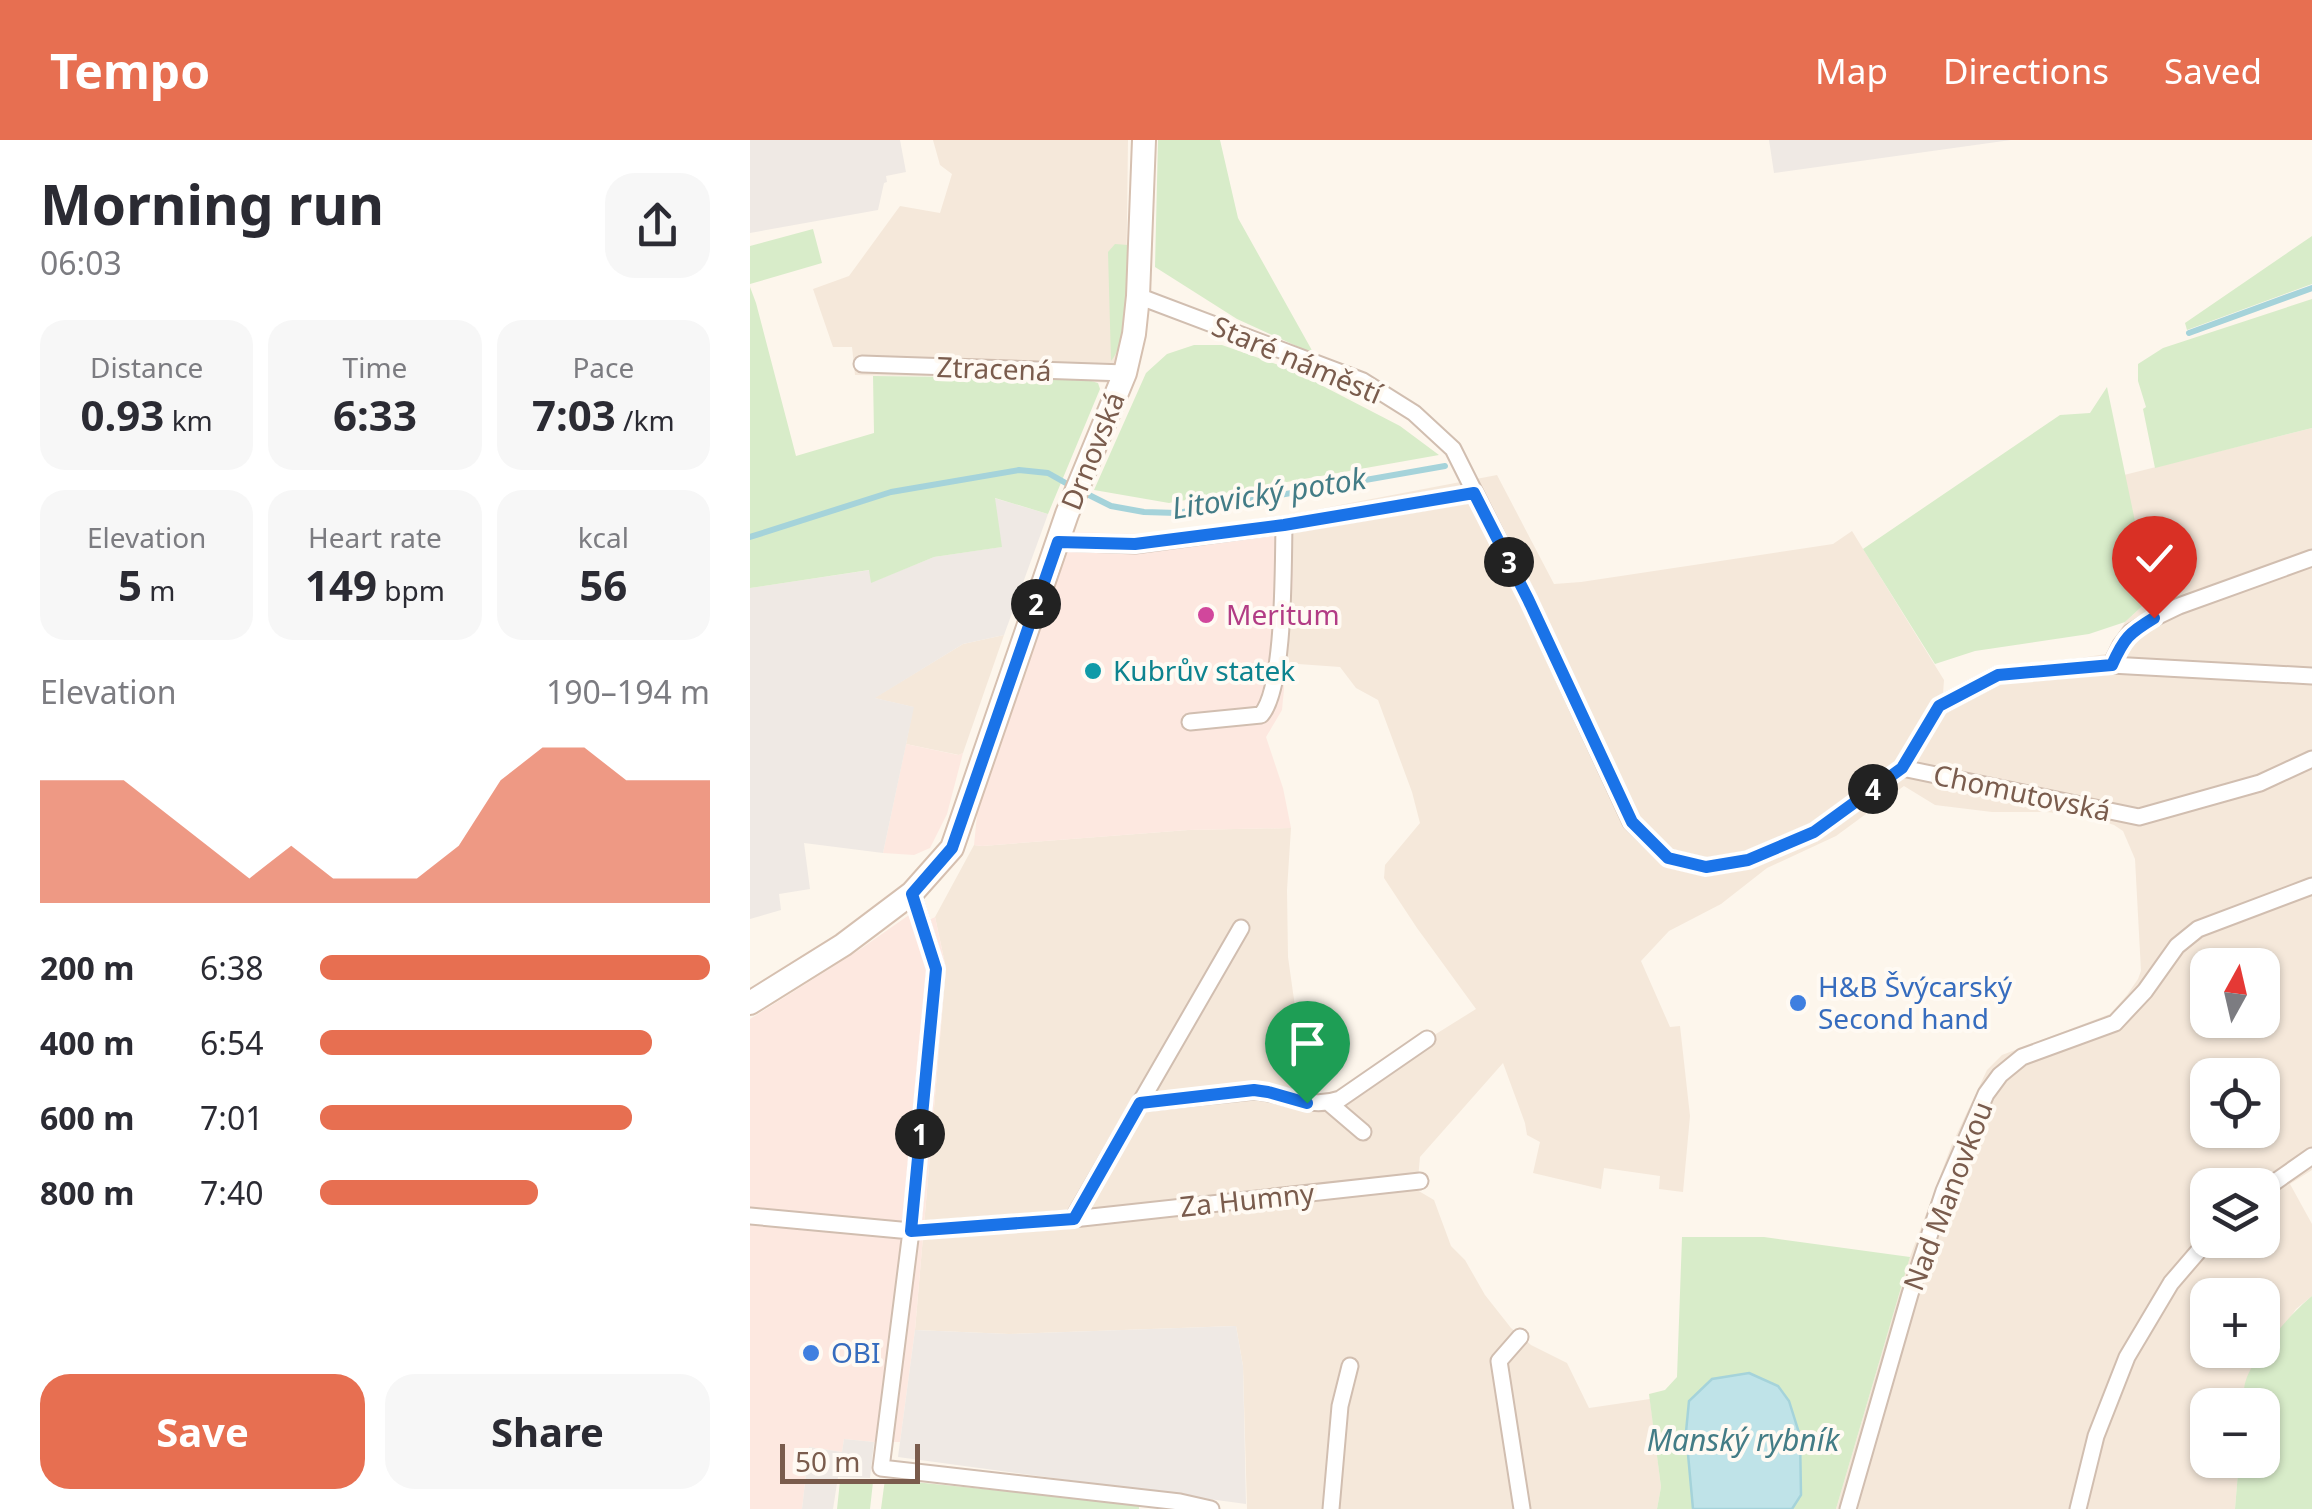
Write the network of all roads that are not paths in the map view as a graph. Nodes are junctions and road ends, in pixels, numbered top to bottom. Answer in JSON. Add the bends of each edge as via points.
{"nodes":[{"id":1,"x":1144,"y":140,"type":"edge"},
{"id":2,"x":1138,"y":296,"type":"junction"},
{"id":3,"x":862,"y":364,"type":"dead end"},
{"id":4,"x":1125,"y":372,"type":"junction"},
{"id":5,"x":1474,"y":493,"type":"junction"},
{"id":6,"x":1284,"y":525,"type":"junction"},
{"id":7,"x":1058,"y":542,"type":"junction"},
{"id":8,"x":2312,"y":558,"type":"edge"},
{"id":9,"x":2112,"y":665,"type":"junction"},
{"id":10,"x":2312,"y":676,"type":"edge"},
{"id":11,"x":1190,"y":722,"type":"dead end"},
{"id":12,"x":2312,"y":758,"type":"edge"},
{"id":13,"x":1902,"y":768,"type":"junction"},
{"id":14,"x":2312,"y":886,"type":"edge"},
{"id":15,"x":912,"y":894,"type":"junction"},
{"id":16,"x":1240,"y":928,"type":"dead end"},
{"id":17,"x":750,"y":1003,"type":"edge"},
{"id":18,"x":1427,"y":1039,"type":"dead end"},
{"id":19,"x":1140,"y":1103,"type":"junction"},
{"id":20,"x":1328,"y":1103,"type":"junction"},
{"id":21,"x":1364,"y":1132,"type":"dead end"},
{"id":22,"x":2312,"y":1156,"type":"edge"},
{"id":23,"x":2280,"y":1178,"type":"edge"},
{"id":24,"x":1420,"y":1181,"type":"dead end"},
{"id":25,"x":750,"y":1216,"type":"edge"},
{"id":26,"x":1074,"y":1219,"type":"junction"},
{"id":27,"x":911,"y":1231,"type":"junction"},
{"id":28,"x":2193,"y":1258,"type":"edge"},
{"id":29,"x":1520,"y":1337,"type":"dead end"},
{"id":30,"x":1350,"y":1366,"type":"dead end"},
{"id":31,"x":1211,"y":1509,"type":"edge"},
{"id":32,"x":1331,"y":1509,"type":"edge"},
{"id":33,"x":1522,"y":1509,"type":"edge"},
{"id":34,"x":1848,"y":1509,"type":"edge"},
{"id":35,"x":2078,"y":1509,"type":"edge"}],
"edges":[{"from":1,"to":2,"type":"main road","name":"Drnovská"},
{"from":2,"to":4,"type":"main road","name":"Drnovská"},
{"from":2,"to":5,"type":"street","name":"Staré náměstí","via":[[1363,381],[1414,412],[1453,449]]},
{"from":3,"to":4,"type":"street","name":"Ztracená"},
{"from":4,"to":7,"type":"main road","name":"Drnovská"},
{"from":5,"to":6,"type":"street"},
{"from":5,"to":13,"type":"street","name":"Staré náměstí","via":[[1632,822],[1668,858],[1706,867],[1748,860],[1814,832]]},
{"from":6,"to":7,"type":"street","via":[[1135,544]]},
{"from":6,"to":11,"type":"street","via":[[1283,602],[1268,707],[1261,716]]},
{"from":7,"to":15,"type":"main road","name":"Drnovská","via":[[952,848]]},
{"from":8,"to":9,"type":"street","via":[[2154,618],[2131,632]]},
{"from":9,"to":10,"type":"street"},
{"from":9,"to":13,"type":"street","via":[[1998,675],[1939,706]]},
{"from":12,"to":13,"type":"street","name":"Chomutovská","via":[[2260,783],[2139,817]]},
{"from":14,"to":34,"type":"street","name":"Nad Manovkou","via":[[2198,928],[2115,1023],[2022,1057],[2000,1074],[1944,1191]]},
{"from":15,"to":17,"type":"main road","name":"Drnovská"},
{"from":15,"to":27,"type":"street","via":[[936,969]]},
{"from":16,"to":19,"type":"street"},
{"from":18,"to":20,"type":"street"},
{"from":19,"to":20,"type":"street","via":[[1254,1090]]},
{"from":19,"to":26,"type":"street"},
{"from":20,"to":21,"type":"street"},
{"from":22,"to":23,"type":"street"},
{"from":24,"to":26,"type":"street","name":"Za Humny"},
{"from":25,"to":27,"type":"street","name":"Za Humny"},
{"from":26,"to":27,"type":"street","name":"Za Humny"},
{"from":27,"to":31,"type":"street","via":[[881,1468]]},
{"from":28,"to":35,"type":"street","via":[[2127,1357],[2096,1436]]},
{"from":29,"to":33,"type":"street","via":[[1499,1361]]},
{"from":30,"to":32,"type":"street"}]}
